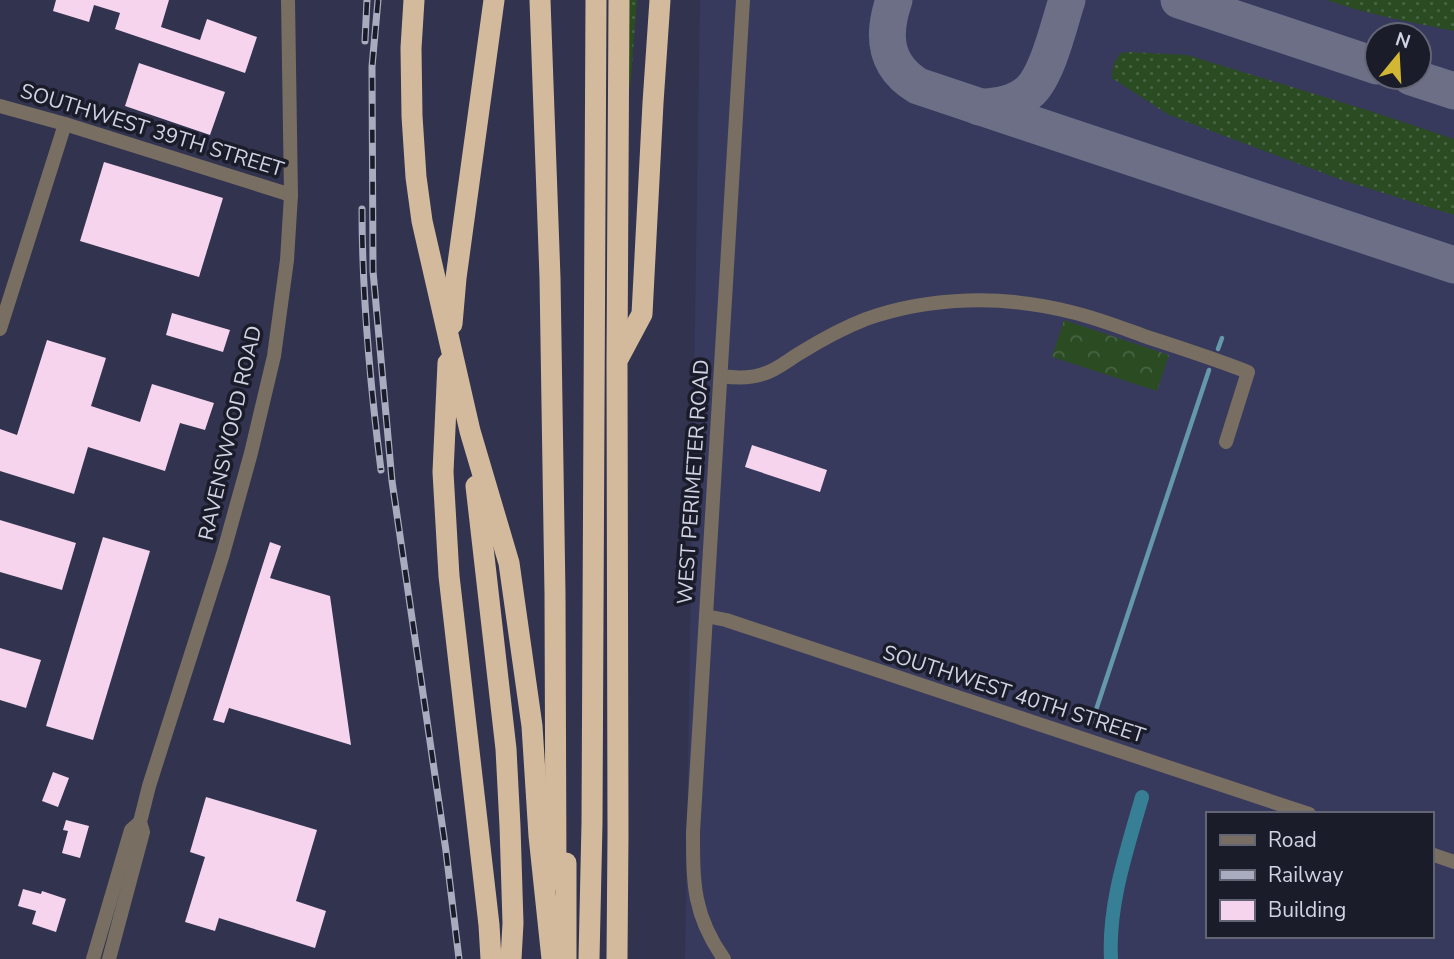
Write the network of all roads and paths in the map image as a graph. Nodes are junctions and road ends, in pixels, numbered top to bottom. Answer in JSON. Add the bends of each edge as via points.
{"nodes":[{"id":1,"x":288,"y":0,"type":"edge"},
{"id":2,"x":414,"y":0,"type":"edge"},
{"id":3,"x":494,"y":0,"type":"edge"},
{"id":4,"x":540,"y":0,"type":"edge"},
{"id":5,"x":552,"y":0,"type":"edge"},
{"id":6,"x":596,"y":0,"type":"edge"},
{"id":7,"x":619,"y":0,"type":"edge"},
{"id":8,"x":660,"y":0,"type":"edge"},
{"id":9,"x":743,"y":0,"type":"edge"},
{"id":10,"x":0,"y":106,"type":"edge"},
{"id":11,"x":65,"y":124,"type":"junction"},
{"id":12,"x":291,"y":195,"type":"junction"},
{"id":13,"x":0,"y":329,"type":"edge"},
{"id":14,"x":617,"y":362,"type":"junction"},
{"id":15,"x":721,"y":376,"type":"junction"},
{"id":16,"x":470,"y":432,"type":"junction"},
{"id":17,"x":1226,"y":442,"type":"dead end"},
{"id":18,"x":706,"y":615,"type":"junction"},
{"id":19,"x":1303,"y":812,"type":"edge"},
{"id":20,"x":140,"y":822,"type":"junction"},
{"id":21,"x":1433,"y":856,"type":"edge"},
{"id":22,"x":1454,"y":862,"type":"edge"},
{"id":23,"x":93,"y":959,"type":"edge"},
{"id":24,"x":109,"y":959,"type":"edge"},
{"id":25,"x":491,"y":959,"type":"edge"},
{"id":26,"x":511,"y":959,"type":"edge"},
{"id":27,"x":554,"y":959,"type":"edge"},
{"id":28,"x":566,"y":959,"type":"edge"},
{"id":29,"x":589,"y":959,"type":"edge"},
{"id":30,"x":617,"y":959,"type":"edge"},
{"id":31,"x":724,"y":959,"type":"edge"}],
"edges":[{"from":1,"to":12,"type":"street","name":"RAVENSWOOD ROAD"},
{"from":2,"to":16,"type":"highway","via":[[411,62],[419,199]]},
{"from":3,"to":25,"type":"highway","via":[[456,278],[443,472],[449,576]]},
{"from":4,"to":27,"type":"highway","via":[[555,580]]},
{"from":5,"to":28,"type":"highway","via":[[566,575]]},
{"from":6,"to":29,"type":"highway"},
{"from":7,"to":14,"type":"highway"},
{"from":8,"to":14,"type":"highway","via":[[642,314]]},
{"from":9,"to":15,"type":"street","name":"WEST PERIMETER ROAD"},
{"from":10,"to":11,"type":"street","name":"SOUTHWEST 39TH STREET"},
{"from":11,"to":12,"type":"street","name":"SOUTHWEST 39TH STREET"},
{"from":11,"to":13,"type":"street"},
{"from":12,"to":20,"type":"street","name":"RAVENSWOOD ROAD","via":[[274,356],[254,443]]},
{"from":14,"to":30,"type":"highway"},
{"from":15,"to":17,"type":"street","via":[[739,378],[771,371],[816,343],[877,316],[927,305],[985,300],[1028,303],[1074,312],[1248,372]]},
{"from":15,"to":18,"type":"street","name":"WEST PERIMETER ROAD"},
{"from":16,"to":26,"type":"highway","via":[[506,749]]},
{"from":16,"to":27,"type":"highway","via":[[509,563],[532,726]]},
{"from":18,"to":19,"type":"street","name":"SOUTHWEST 40TH STREET"},
{"from":18,"to":31,"type":"street","name":"WEST PERIMETER ROAD","via":[[693,876],[708,931]]},
{"from":20,"to":23,"type":"street","name":"RAVENSWOOD ROAD","via":[[131,830]]},
{"from":20,"to":24,"type":"street","name":"RAVENSWOOD ROAD","via":[[143,832]]},
{"from":21,"to":22,"type":"street"}]}
